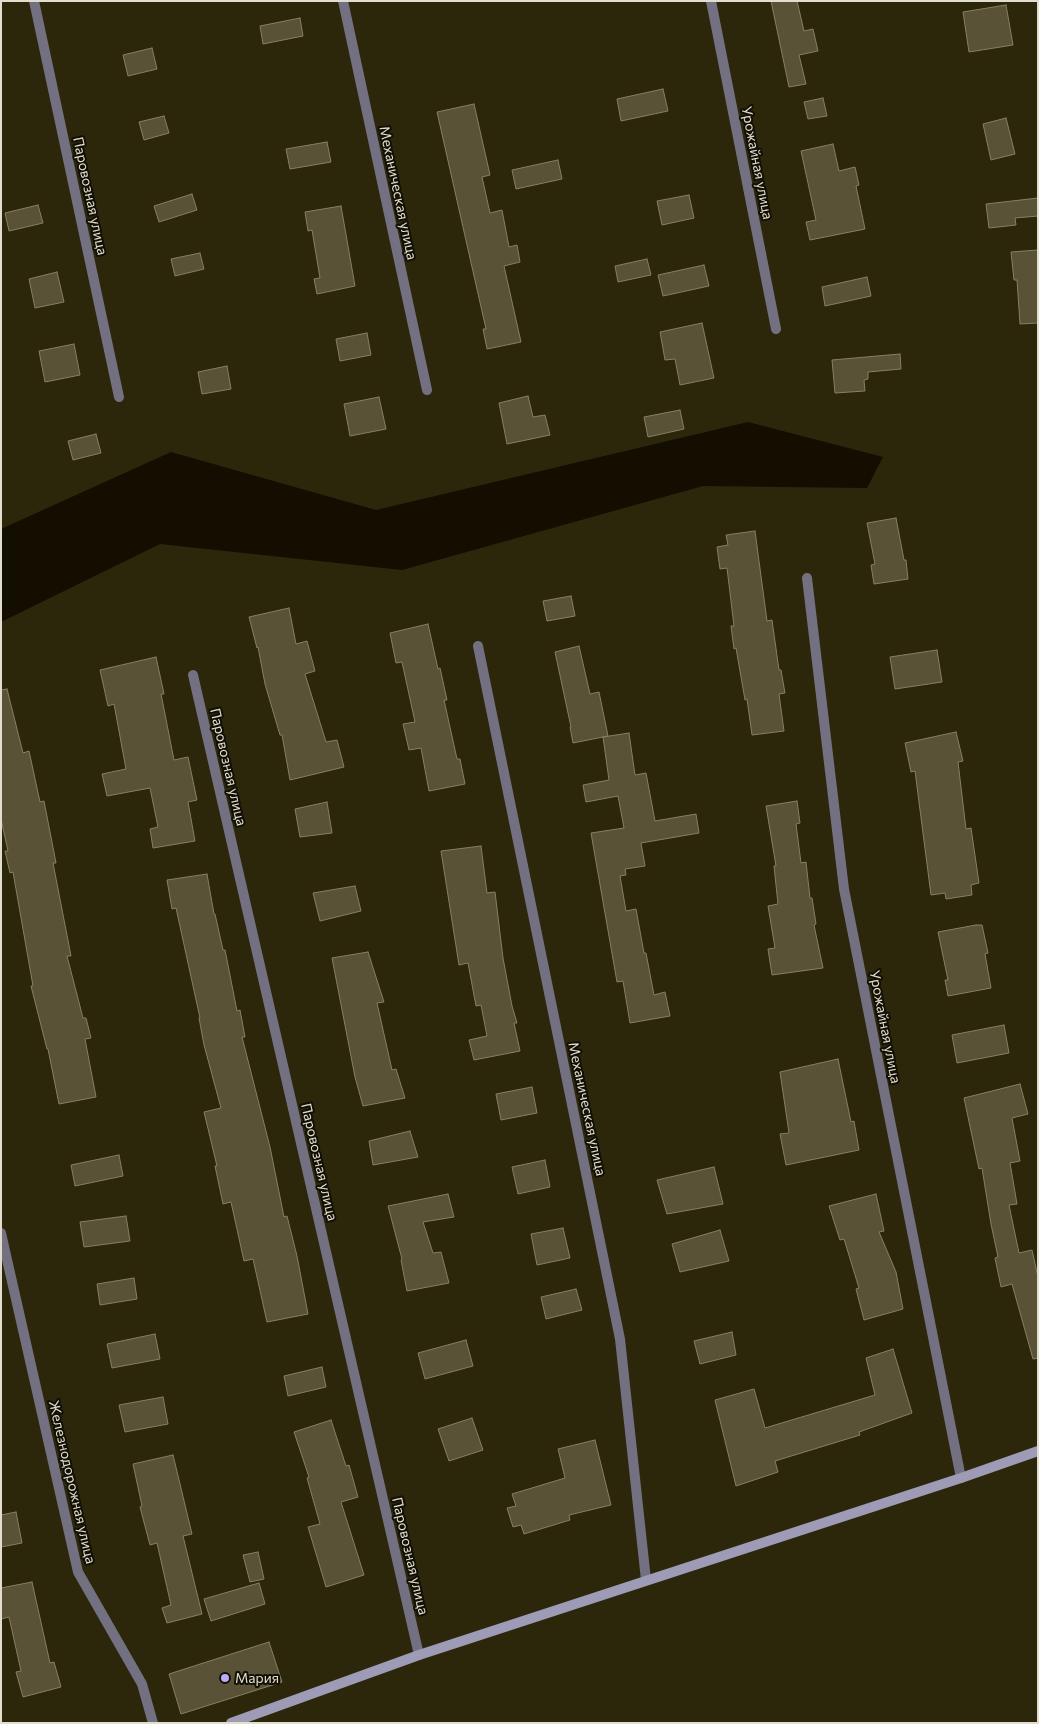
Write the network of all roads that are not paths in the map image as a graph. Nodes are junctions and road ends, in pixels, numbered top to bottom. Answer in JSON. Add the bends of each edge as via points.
{"nodes":[{"id":1,"x":34,"y":1,"type":"edge"},
{"id":2,"x":343,"y":1,"type":"edge"},
{"id":3,"x":711,"y":1,"type":"edge"},
{"id":4,"x":776,"y":330,"type":"dead end"},
{"id":5,"x":427,"y":390,"type":"dead end"},
{"id":6,"x":119,"y":397,"type":"dead end"},
{"id":7,"x":807,"y":578,"type":"dead end"},
{"id":8,"x":478,"y":646,"type":"dead end"},
{"id":9,"x":193,"y":675,"type":"dead end"},
{"id":10,"x":1,"y":1234,"type":"edge"},
{"id":11,"x":1038,"y":1451,"type":"edge"},
{"id":12,"x":961,"y":1478,"type":"junction"},
{"id":13,"x":646,"y":1580,"type":"junction"},
{"id":14,"x":418,"y":1654,"type":"junction"},
{"id":15,"x":153,"y":1723,"type":"edge"},
{"id":16,"x":231,"y":1723,"type":"edge"}],
"edges":[{"from":1,"to":6,"type":"street","name":"Паровозная улица"},
{"from":2,"to":5,"type":"street","name":"Механическая улица"},
{"from":3,"to":4,"type":"street","name":"Урожайная улица"},
{"from":7,"to":12,"type":"street","name":"Урожайная улица","via":[[844,889]]},
{"from":8,"to":13,"type":"street","name":"Механическая улица","via":[[620,1339]]},
{"from":9,"to":14,"type":"street","name":"Паровозная улица"},
{"from":10,"to":15,"type":"street","name":"Железнодорожная улица","via":[[78,1572],[142,1684]]},
{"from":11,"to":12,"type":"main road"},
{"from":12,"to":13,"type":"main road"},
{"from":13,"to":14,"type":"main road"},
{"from":14,"to":16,"type":"main road"}]}
